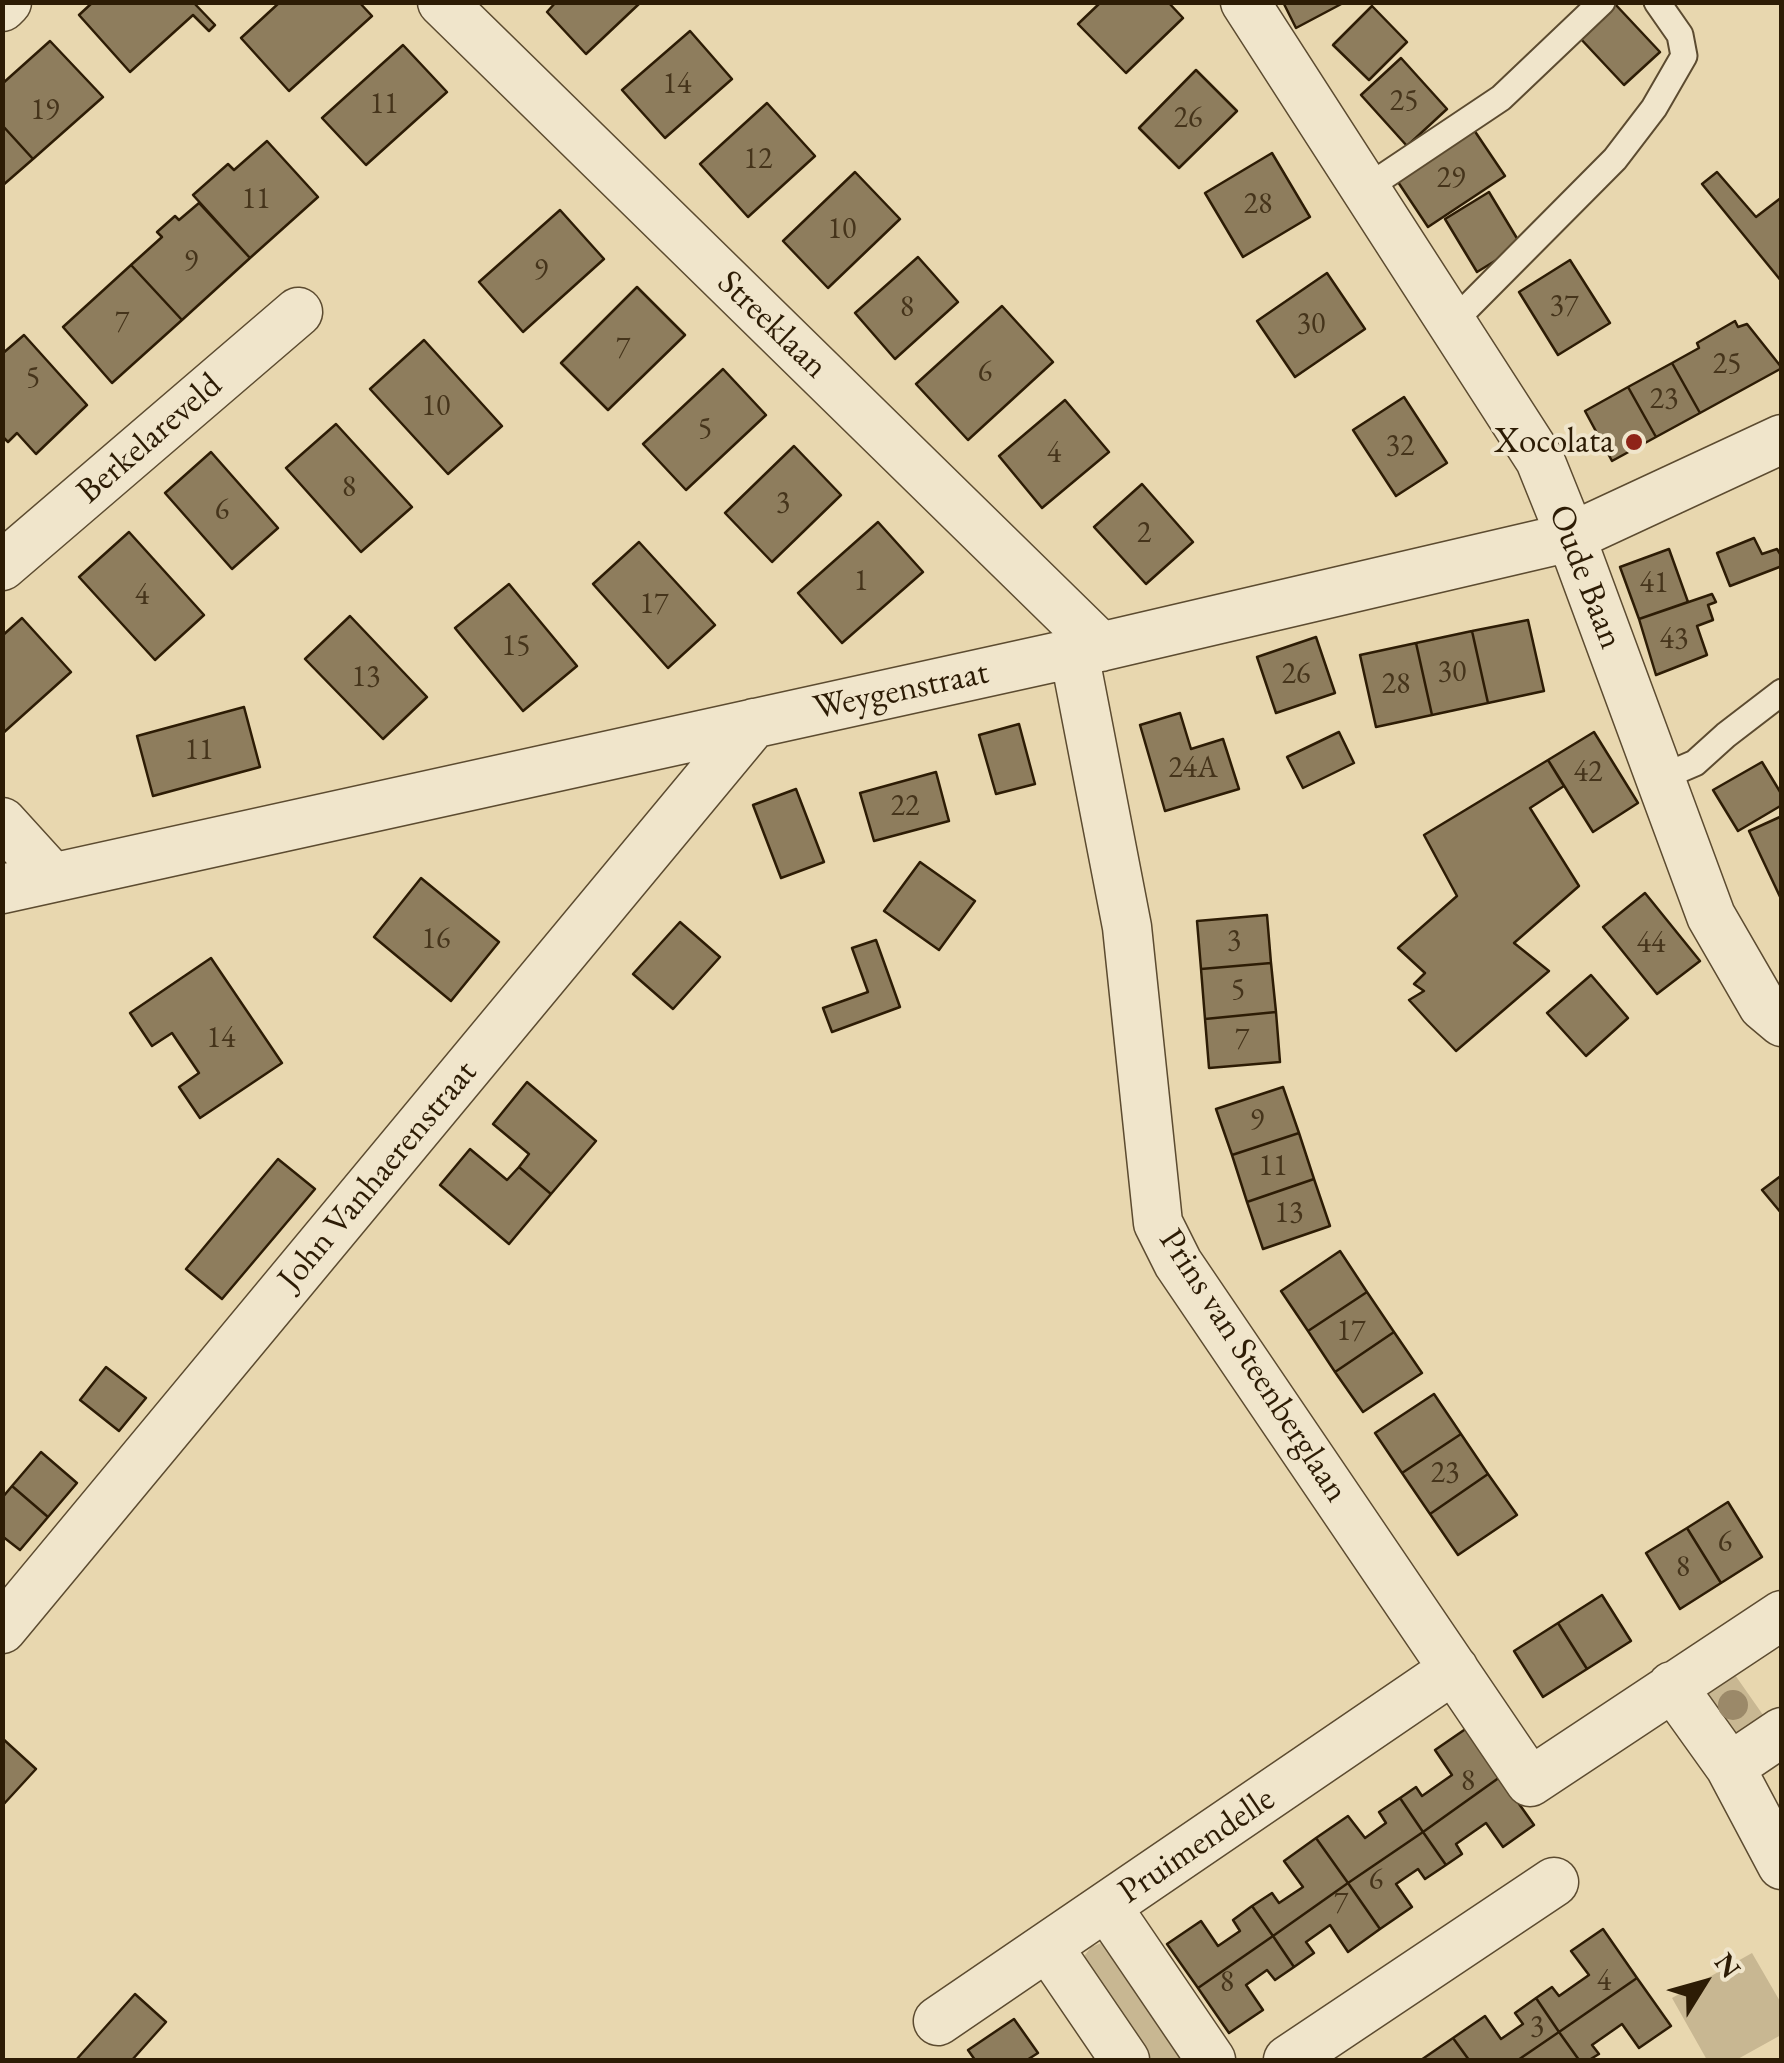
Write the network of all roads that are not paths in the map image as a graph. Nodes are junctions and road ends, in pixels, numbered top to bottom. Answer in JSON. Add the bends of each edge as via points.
{"nodes":[{"id":1,"x":442,"y":2,"type":"edge"},
{"id":2,"x":1245,"y":2,"type":"edge"},
{"id":3,"x":1602,"y":2,"type":"edge"},
{"id":4,"x":1657,"y":2,"type":"edge"},
{"id":5,"x":1365,"y":189,"type":"junction"},
{"id":6,"x":298,"y":312,"type":"dead end"},
{"id":7,"x":1452,"y":324,"type":"junction"},
{"id":8,"x":1782,"y":439,"type":"edge"},
{"id":9,"x":1571,"y":537,"type":"junction"},
{"id":10,"x":2,"y":566,"type":"edge"},
{"id":11,"x":1087,"y":650,"type":"junction"},
{"id":12,"x":1782,"y":692,"type":"edge"},
{"id":13,"x":754,"y":723,"type":"junction"},
{"id":14,"x":1660,"y":778,"type":"junction"},
{"id":15,"x":2,"y":822,"type":"edge"},
{"id":16,"x":52,"y":877,"type":"junction"},
{"id":17,"x":2,"y":888,"type":"edge"},
{"id":18,"x":1782,"y":1022,"type":"edge"},
{"id":19,"x":1782,"y":1615,"type":"edge"},
{"id":20,"x":2,"y":1629,"type":"edge"},
{"id":21,"x":1454,"y":1669,"type":"junction"},
{"id":22,"x":1672,"y":1686,"type":"junction"},
{"id":23,"x":1782,"y":1732,"type":"edge"},
{"id":24,"x":1730,"y":1768,"type":"junction"},
{"id":25,"x":1782,"y":1864,"type":"edge"},
{"id":26,"x":1554,"y":1882,"type":"dead end"},
{"id":27,"x":1107,"y":1907,"type":"junction"},
{"id":28,"x":1048,"y":1948,"type":"junction"},
{"id":29,"x":938,"y":2022,"type":"dead end"},
{"id":30,"x":1126,"y":2060,"type":"edge"},
{"id":31,"x":1211,"y":2060,"type":"edge"},
{"id":32,"x":1288,"y":2060,"type":"edge"}],
"edges":[{"from":1,"to":11,"type":"street","name":"Streeklaan"},
{"from":2,"to":5,"type":"street","name":"Oude Baan"},
{"from":3,"to":5,"type":"lane","via":[[1501,98]]},
{"from":4,"to":7,"type":"lane","via":[[1680,35],[1684,56],[1654,108],[1615,159]]},
{"from":5,"to":7,"type":"street","name":"Oude Baan"},
{"from":6,"to":10,"type":"street","name":"Berkelareveld"},
{"from":7,"to":9,"type":"street","name":"Oude Baan","via":[[1540,460]]},
{"from":8,"to":9,"type":"street","name":"Weygenstraat"},
{"from":9,"to":11,"type":"street","name":"Weygenstraat"},
{"from":9,"to":14,"type":"street","name":"Oude Baan"},
{"from":11,"to":13,"type":"street","name":"Weygenstraat"},
{"from":11,"to":21,"type":"street","name":"Prins van Steenberglaan","via":[[1128,928],[1158,1222],[1178,1263]]},
{"from":12,"to":14,"type":"lane","via":[[1694,763]]},
{"from":13,"to":16,"type":"street","name":"Weygenstraat"},
{"from":13,"to":20,"type":"street","name":"John Vanhaerenstraat"},
{"from":14,"to":18,"type":"street","name":"Oude Baan","via":[[1710,916],[1763,1006]]},
{"from":15,"to":16,"type":"street"},
{"from":16,"to":17,"type":"street","name":"Weygenstraat"},
{"from":19,"to":22,"type":"street"},
{"from":21,"to":22,"type":"street","name":"Prins van Steenberglaan","via":[[1530,1782]]},
{"from":21,"to":27,"type":"street","name":"Pruimendelle"},
{"from":22,"to":24,"type":"street"},
{"from":23,"to":24,"type":"street"},
{"from":24,"to":25,"type":"street"},
{"from":26,"to":32,"type":"street"},
{"from":27,"to":28,"type":"street","name":"Pruimendelle"},
{"from":27,"to":31,"type":"street"},
{"from":28,"to":29,"type":"street","name":"Pruimendelle"},
{"from":28,"to":30,"type":"street"}]}
